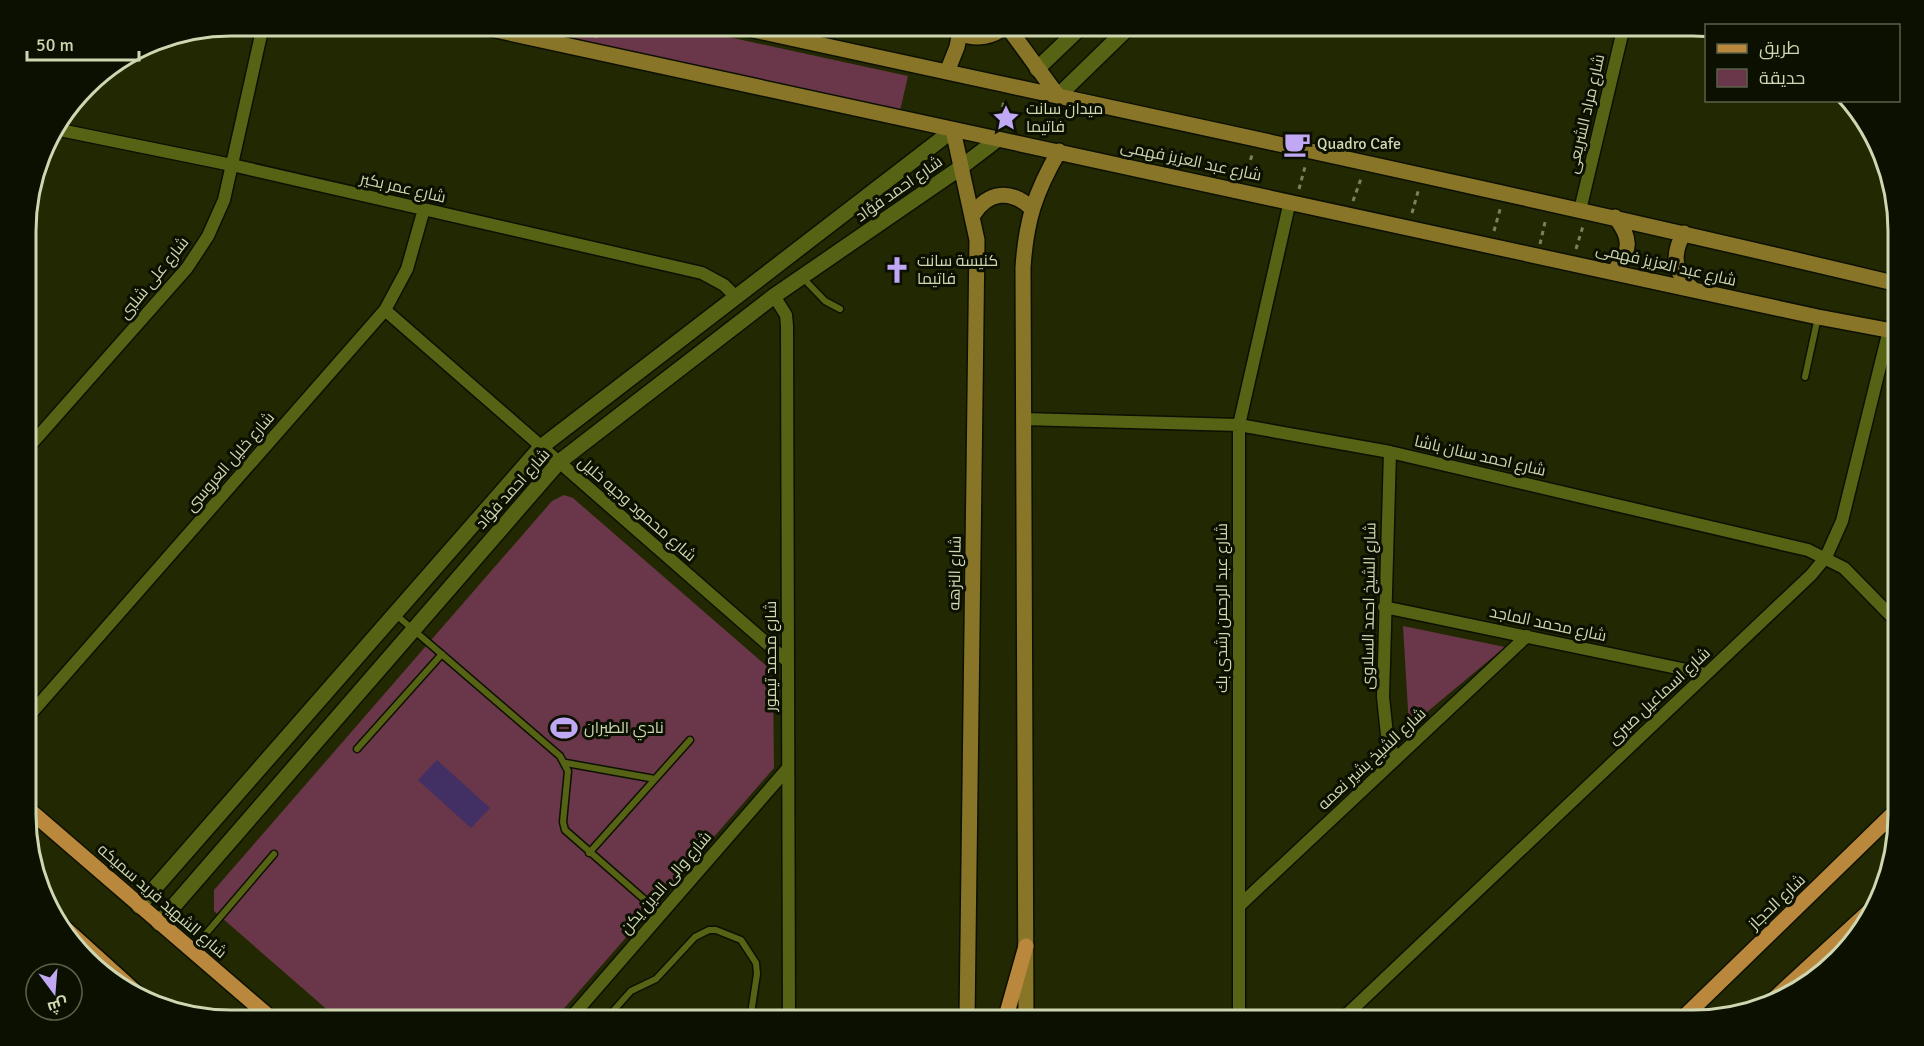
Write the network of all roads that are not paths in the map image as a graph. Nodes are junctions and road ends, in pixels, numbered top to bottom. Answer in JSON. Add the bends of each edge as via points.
{"nodes":[{"id":1,"x":261,"y":36,"type":"edge"},
{"id":2,"x":536,"y":36,"type":"edge"},
{"id":3,"x":781,"y":36,"type":"edge"},
{"id":4,"x":959,"y":36,"type":"edge"},
{"id":5,"x":973,"y":36,"type":"edge"},
{"id":6,"x":988,"y":36,"type":"edge"},
{"id":7,"x":1014,"y":36,"type":"edge"},
{"id":8,"x":1072,"y":36,"type":"edge"},
{"id":9,"x":1120,"y":36,"type":"edge"},
{"id":10,"x":1622,"y":36,"type":"edge"},
{"id":11,"x":1037,"y":69,"type":"junction"},
{"id":12,"x":947,"y":72,"type":"junction"},
{"id":13,"x":1058,"y":96,"type":"junction"},
{"id":14,"x":952,"y":130,"type":"junction"},
{"id":15,"x":64,"y":131,"type":"edge"},
{"id":16,"x":998,"y":139,"type":"junction"},
{"id":17,"x":1059,"y":151,"type":"junction"},
{"id":18,"x":232,"y":165,"type":"junction"},
{"id":19,"x":960,"y":168,"type":"junction"},
{"id":20,"x":1292,"y":202,"type":"junction"},
{"id":21,"x":1031,"y":208,"type":"junction"},
{"id":22,"x":424,"y":209,"type":"junction"},
{"id":23,"x":1584,"y":211,"type":"junction"},
{"id":24,"x":973,"y":215,"type":"junction"},
{"id":25,"x":1615,"y":216,"type":"junction"},
{"id":26,"x":1684,"y":233,"type":"junction"},
{"id":27,"x":1614,"y":271,"type":"junction"},
{"id":28,"x":802,"y":278,"type":"junction"},
{"id":29,"x":1888,"y":282,"type":"edge"},
{"id":30,"x":1694,"y":290,"type":"junction"},
{"id":31,"x":735,"y":296,"type":"junction"},
{"id":32,"x":774,"y":296,"type":"junction"},
{"id":33,"x":840,"y":309,"type":"dead end"},
{"id":34,"x":386,"y":310,"type":"junction"},
{"id":35,"x":1818,"y":317,"type":"junction"},
{"id":36,"x":1888,"y":330,"type":"edge"},
{"id":37,"x":1888,"y":353,"type":"edge"},
{"id":38,"x":1805,"y":377,"type":"dead end"},
{"id":39,"x":1023,"y":419,"type":"junction"},
{"id":40,"x":1239,"y":425,"type":"junction"},
{"id":41,"x":36,"y":439,"type":"edge"},
{"id":42,"x":541,"y":447,"type":"junction"},
{"id":43,"x":1390,"y":452,"type":"junction"},
{"id":44,"x":559,"y":462,"type":"junction"},
{"id":45,"x":1826,"y":557,"type":"junction"},
{"id":46,"x":1384,"y":607,"type":"junction"},
{"id":47,"x":1888,"y":612,"type":"edge"},
{"id":48,"x":395,"y":614,"type":"junction"},
{"id":49,"x":414,"y":630,"type":"junction"},
{"id":50,"x":1527,"y":636,"type":"junction"},
{"id":51,"x":442,"y":654,"type":"junction"},
{"id":52,"x":787,"y":661,"type":"junction"},
{"id":53,"x":1706,"y":674,"type":"junction"},
{"id":54,"x":36,"y":708,"type":"edge"},
{"id":55,"x":690,"y":740,"type":"dead end"},
{"id":56,"x":357,"y":749,"type":"dead end"},
{"id":57,"x":1395,"y":760,"type":"junction"},
{"id":58,"x":566,"y":763,"type":"junction"},
{"id":59,"x":788,"y":768,"type":"junction"},
{"id":60,"x":655,"y":779,"type":"junction"},
{"id":61,"x":36,"y":816,"type":"edge"},
{"id":62,"x":1888,"y":819,"type":"edge"},
{"id":63,"x":589,"y":853,"type":"junction"},
{"id":64,"x":274,"y":854,"type":"dead end"},
{"id":65,"x":139,"y":906,"type":"junction"},
{"id":66,"x":1239,"y":906,"type":"junction"},
{"id":67,"x":661,"y":914,"type":"junction"},
{"id":68,"x":159,"y":923,"type":"junction"},
{"id":69,"x":1841,"y":943,"type":"edge"},
{"id":70,"x":1026,"y":946,"type":"junction"},
{"id":71,"x":191,"y":950,"type":"junction"},
{"id":72,"x":1798,"y":979,"type":"edge"},
{"id":73,"x":261,"y":1010,"type":"edge"},
{"id":74,"x":577,"y":1010,"type":"edge"},
{"id":75,"x":614,"y":1010,"type":"edge"},
{"id":76,"x":752,"y":1010,"type":"edge"},
{"id":77,"x":789,"y":1010,"type":"edge"},
{"id":78,"x":967,"y":1010,"type":"edge"},
{"id":79,"x":1008,"y":1010,"type":"edge"},
{"id":80,"x":1026,"y":1010,"type":"edge"},
{"id":81,"x":1239,"y":1010,"type":"edge"},
{"id":82,"x":1352,"y":1010,"type":"edge"},
{"id":83,"x":1691,"y":1010,"type":"edge"}],
"edges":[{"from":1,"to":18,"type":"street","name":"شارع على شلبى"},
{"from":2,"to":14,"type":"main road","name":"شارع عبد العزيز فهمى"},
{"from":3,"to":12,"type":"main road","name":"شارع عبد العزيز فهمى"},
{"from":4,"to":12,"type":"main road"},
{"from":5,"to":6,"type":"main road"},
{"from":7,"to":11,"type":"main road"},
{"from":8,"to":11,"type":"street"},
{"from":9,"to":13,"type":"street"},
{"from":10,"to":23,"type":"street","name":"شارع مراد الشريعى"},
{"from":11,"to":13,"type":"main road"},
{"from":12,"to":13,"type":"main road","name":"شارع عبد العزيز فهمى"},
{"from":13,"to":23,"type":"main road","name":"شارع عبد العزيز فهمى"},
{"from":14,"to":16,"type":"main road","name":"شارع عبد العزيز فهمى"},
{"from":14,"to":19,"type":"main road","name":"شارع النزهه"},
{"from":14,"to":31,"type":"street","name":"شارع احمد فؤاد"},
{"from":15,"to":18,"type":"street","name":"شارع عمر بكير"},
{"from":16,"to":17,"type":"main road","name":"شارع عبد العزيز فهمى"},
{"from":16,"to":19,"type":"street","name":"شارع احمد فؤاد"},
{"from":17,"to":20,"type":"main road","name":"شارع عبد العزيز فهمى"},
{"from":17,"to":21,"type":"main road"},
{"from":18,"to":22,"type":"street","name":"شارع عمر بكير"},
{"from":18,"to":41,"type":"street","name":"شارع على شلبى","via":[[220,209],[187,268]]},
{"from":19,"to":24,"type":"main road","name":"شارع النزهه"},
{"from":19,"to":28,"type":"street","name":"شارع احمد فؤاد"},
{"from":20,"to":27,"type":"main road","name":"شارع عبد العزيز فهمى"},
{"from":20,"to":40,"type":"street","name":"شارع عبد الرحمن رشدى بك"},
{"from":21,"to":24,"type":"main road","via":[[1011,195],[999,194],[988,198]]},
{"from":21,"to":39,"type":"main road","via":[[1023,268]]},
{"from":22,"to":31,"type":"street","name":"شارع عمر بكير","via":[[702,273]]},
{"from":22,"to":34,"type":"street","name":"شارع خليل العروسى","via":[[407,269]]},
{"from":23,"to":25,"type":"main road","name":"شارع عبد العزيز فهمى"},
{"from":24,"to":78,"type":"main road","name":"شارع النزهه","via":[[977,276]]},
{"from":25,"to":26,"type":"main road","name":"شارع عبد العزيز فهمى"},
{"from":25,"to":27,"type":"main road","via":[[1628,244],[1624,259]]},
{"from":26,"to":29,"type":"main road","name":"شارع عبد العزيز فهمى"},
{"from":26,"to":30,"type":"main road","via":[[1677,244],[1677,270]]},
{"from":27,"to":30,"type":"main road","name":"شارع عبد العزيز فهمى"},
{"from":28,"to":32,"type":"street","name":"شارع احمد فؤاد"},
{"from":28,"to":33,"type":"lane","via":[[825,301]]},
{"from":30,"to":35,"type":"main road","name":"شارع عبد العزيز فهمى"},
{"from":31,"to":42,"type":"street","name":"شارع احمد فؤاد"},
{"from":32,"to":44,"type":"street","name":"شارع احمد فؤاد"},
{"from":32,"to":52,"type":"street","name":"شارع محمد تيمور","via":[[781,304],[787,326]]},
{"from":34,"to":42,"type":"street","name":"شارع محمود وجيه خليل"},
{"from":34,"to":54,"type":"street","name":"شارع خليل العروسى"},
{"from":35,"to":36,"type":"main road","name":"شارع عبد العزيز فهمى"},
{"from":35,"to":38,"type":"lane"},
{"from":37,"to":45,"type":"street","name":"شارع اسماعيل صبرى","via":[[1842,521]]},
{"from":39,"to":40,"type":"street","name":"شارع احمد سنان باشا"},
{"from":39,"to":70,"type":"main road"},
{"from":40,"to":43,"type":"street","name":"شارع احمد سنان باشا"},
{"from":40,"to":66,"type":"street","name":"شارع عبد الرحمن رشدى بك"},
{"from":42,"to":44,"type":"street","name":"شارع محمود وجيه خليل"},
{"from":42,"to":48,"type":"street","name":"شارع احمد فؤاد"},
{"from":43,"to":45,"type":"street","name":"شارع احمد سنان باشا"},
{"from":43,"to":46,"type":"street","name":"شارع الشيخ احمد السلاوى"},
{"from":44,"to":49,"type":"street","name":"شارع احمد فؤاد"},
{"from":44,"to":52,"type":"street","name":"شارع محمود وجيه خليل"},
{"from":45,"to":47,"type":"street","name":"شارع احمد سنان باشا","via":[[1860,581]]},
{"from":45,"to":53,"type":"street","name":"شارع اسماعيل صبرى"},
{"from":46,"to":50,"type":"street","name":"شارع محمد الماجد"},
{"from":46,"to":57,"type":"street","name":"شارع الشيخ احمد السلاوى","via":[[1383,697],[1387,735]]},
{"from":48,"to":49,"type":"lane"},
{"from":48,"to":65,"type":"street","name":"شارع احمد فؤاد"},
{"from":49,"to":51,"type":"lane"},
{"from":49,"to":68,"type":"street","name":"شارع احمد فؤاد"},
{"from":50,"to":53,"type":"street","name":"شارع محمد الماجد"},
{"from":50,"to":57,"type":"street","name":"شارع الشيخ بشير نعمه"},
{"from":51,"to":56,"type":"lane"},
{"from":51,"to":58,"type":"lane"},
{"from":52,"to":59,"type":"street","name":"شارع محمد تيمور"},
{"from":53,"to":82,"type":"street","name":"شارع اسماعيل صبرى"},
{"from":55,"to":60,"type":"lane"},
{"from":57,"to":66,"type":"street","name":"شارع الشيخ بشير نعمه"},
{"from":58,"to":60,"type":"lane"},
{"from":58,"to":63,"type":"lane","via":[[569,780],[563,822],[570,837]]},
{"from":59,"to":67,"type":"street","name":"شارع والى الدين يكن"},
{"from":59,"to":77,"type":"street","name":"شارع محمد تيمور"},
{"from":60,"to":63,"type":"lane"},
{"from":61,"to":65,"type":"main road","name":"شارع الشهيد فريد سميكه"},
{"from":62,"to":83,"type":"main road","name":"شارع الحجاز"},
{"from":63,"to":67,"type":"lane"},
{"from":64,"to":71,"type":"lane"},
{"from":65,"to":68,"type":"main road","name":"شارع الشهيد فريد سميكه"},
{"from":66,"to":81,"type":"street","name":"شارع عبد الرحمن رشدى بك"},
{"from":67,"to":74,"type":"street","name":"شارع والى الدين يكن"},
{"from":68,"to":71,"type":"main road","name":"شارع الشهيد فريد سميكه"},
{"from":69,"to":72,"type":"main road"},
{"from":70,"to":79,"type":"main road"},
{"from":70,"to":80,"type":"main road"},
{"from":71,"to":73,"type":"main road","name":"شارع الشهيد فريد سميكه"},
{"from":75,"to":76,"type":"lane","via":[[631,991],[657,979],[696,937],[709,930],[723,931],[741,940],[752,953],[757,974]]}]}
